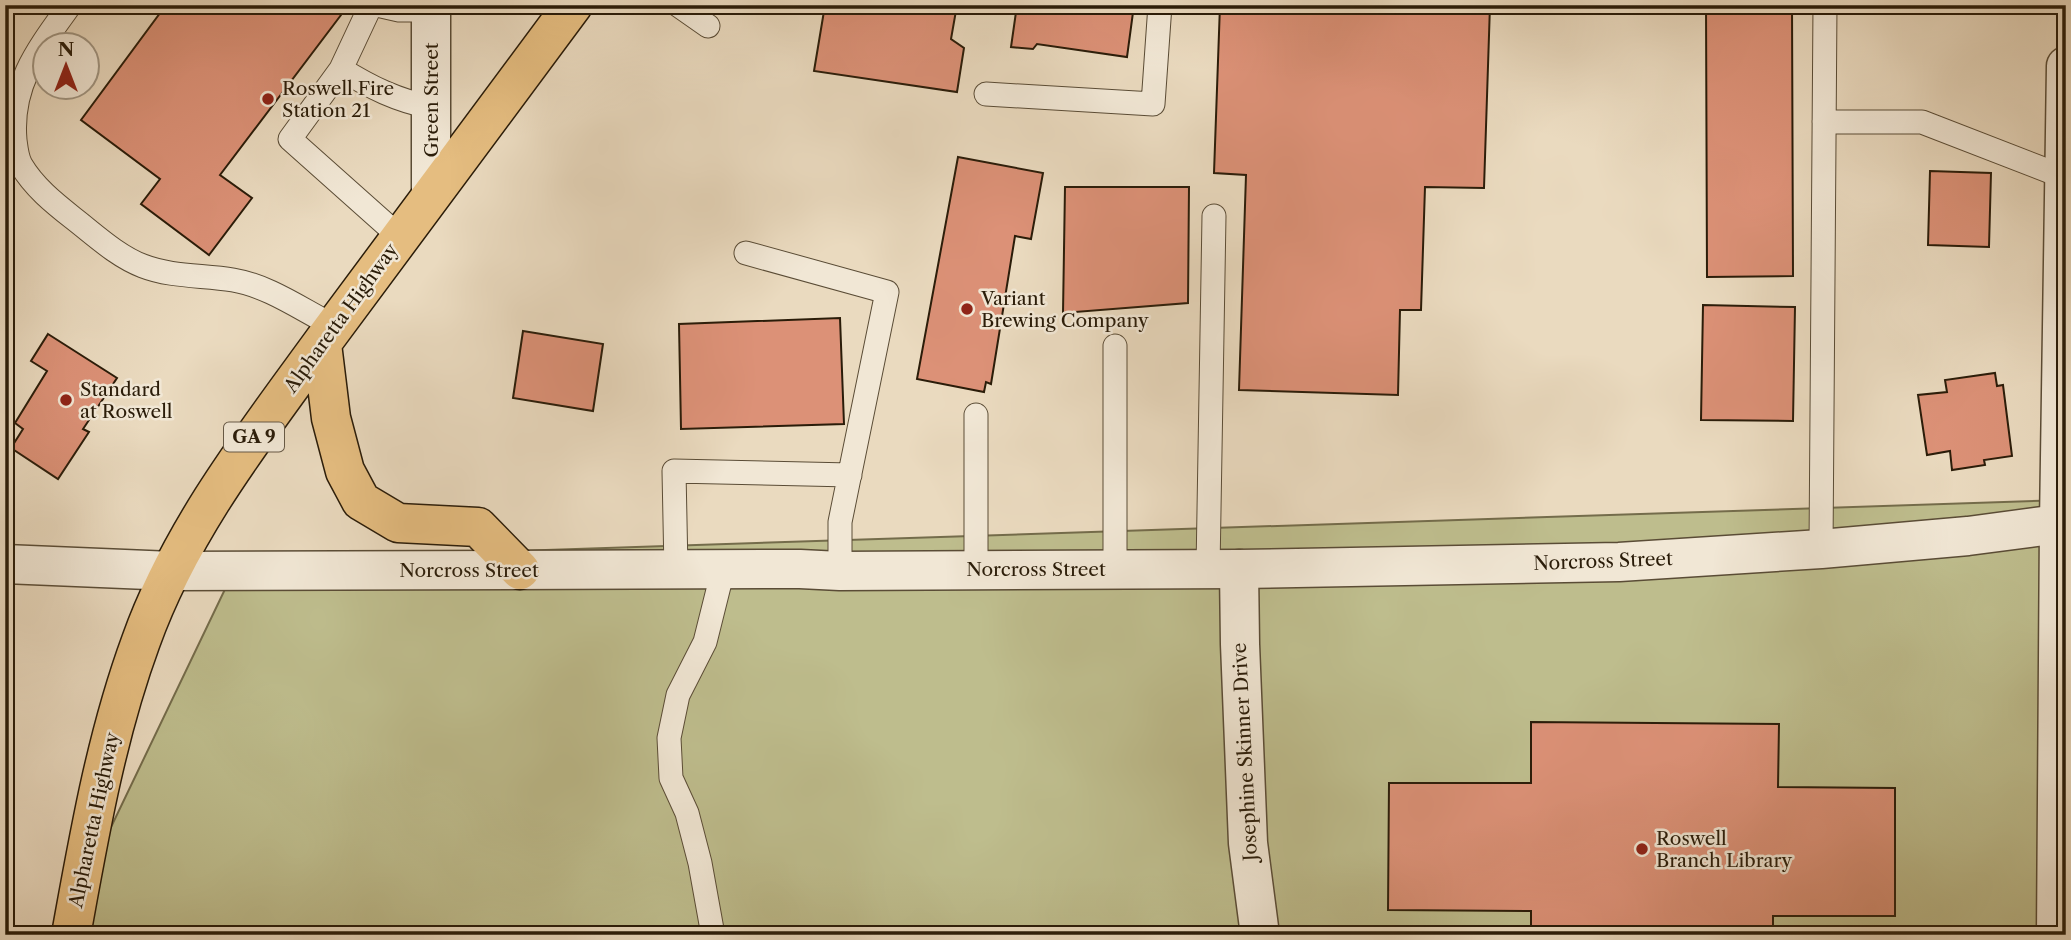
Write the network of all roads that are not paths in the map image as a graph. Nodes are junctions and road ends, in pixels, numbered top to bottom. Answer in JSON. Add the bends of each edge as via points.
{"nodes":[{"id":1,"x":70,"y":5,"type":"edge"},
{"id":2,"x":371,"y":5,"type":"edge"},
{"id":3,"x":377,"y":5,"type":"edge"},
{"id":4,"x":573,"y":5,"type":"edge"},
{"id":5,"x":678,"y":5,"type":"edge"},
{"id":6,"x":1160,"y":5,"type":"edge"},
{"id":7,"x":1825,"y":5,"type":"edge"},
{"id":8,"x":431,"y":7,"type":"edge"},
{"id":9,"x":708,"y":26,"type":"dead end"},
{"id":10,"x":2066,"y":66,"type":"edge"},
{"id":11,"x":341,"y":69,"type":"junction"},
{"id":12,"x":986,"y":94,"type":"dead end"},
{"id":13,"x":431,"y":107,"type":"junction"},
{"id":14,"x":1824,"y":122,"type":"junction"},
{"id":15,"x":2064,"y":177,"type":"junction"},
{"id":16,"x":431,"y":194,"type":"junction"},
{"id":17,"x":1214,"y":216,"type":"dead end"},
{"id":18,"x":400,"y":237,"type":"junction"},
{"id":19,"x":746,"y":253,"type":"dead end"},
{"id":20,"x":2064,"y":277,"type":"edge"},
{"id":21,"x":328,"y":335,"type":"junction"},
{"id":22,"x":1115,"y":346,"type":"dead end"},
{"id":23,"x":976,"y":415,"type":"dead end"},
{"id":24,"x":850,"y":475,"type":"junction"},
{"id":25,"x":2062,"y":523,"type":"edge"},
{"id":26,"x":1821,"y":549,"type":"junction"},
{"id":27,"x":5,"y":564,"type":"edge"},
{"id":28,"x":976,"y":569,"type":"junction"},
{"id":29,"x":1115,"y":569,"type":"junction"},
{"id":30,"x":1224,"y":569,"type":"junction"},
{"id":31,"x":520,"y":570,"type":"junction"},
{"id":32,"x":676,"y":570,"type":"junction"},
{"id":33,"x":723,"y":570,"type":"junction"},
{"id":34,"x":172,"y":571,"type":"junction"},
{"id":35,"x":840,"y":571,"type":"junction"},
{"id":36,"x":71,"y":935,"type":"edge"},
{"id":37,"x":713,"y":935,"type":"edge"},
{"id":38,"x":1260,"y":935,"type":"edge"},
{"id":39,"x":2056,"y":935,"type":"edge"}],
"edges":[{"from":1,"to":21,"type":"lane","via":[[47,36],[17,94],[16,151],[31,178],[48,198],[107,244],[144,266],[261,288]]},
{"from":2,"to":11,"type":"lane"},
{"from":3,"to":8,"type":"lane","via":[[399,10]]},
{"from":4,"to":16,"type":"highway","name":"Alpharetta Highway","number":"GA 9"},
{"from":5,"to":9,"type":"lane"},
{"from":6,"to":12,"type":"lane","via":[[1153,104]]},
{"from":7,"to":14,"type":"lane"},
{"from":8,"to":13,"type":"street","name":"Green Street"},
{"from":10,"to":15,"type":"street"},
{"from":11,"to":13,"type":"lane","via":[[376,90]]},
{"from":11,"to":18,"type":"lane","via":[[290,139]]},
{"from":13,"to":16,"type":"street","name":"Green Street"},
{"from":14,"to":15,"type":"lane","via":[[1922,122]]},
{"from":14,"to":26,"type":"lane"},
{"from":15,"to":20,"type":"street"},
{"from":16,"to":18,"type":"highway","name":"Alpharetta Highway","number":"GA 9"},
{"from":17,"to":30,"type":"lane"},
{"from":18,"to":21,"type":"highway","name":"Alpharetta Highway","number":"GA 9"},
{"from":19,"to":24,"type":"lane","via":[[887,292]]},
{"from":20,"to":25,"type":"street"},
{"from":21,"to":31,"type":"highway","via":[[331,418],[345,471],[361,501],[398,523],[478,527]]},
{"from":21,"to":34,"type":"highway","name":"Alpharetta Highway","number":"GA 9","via":[[211,499]]},
{"from":22,"to":29,"type":"lane"},
{"from":23,"to":28,"type":"lane"},
{"from":24,"to":32,"type":"lane","via":[[674,471]]},
{"from":24,"to":35,"type":"lane","via":[[839,522]]},
{"from":25,"to":26,"type":"street","name":"Norcross Street"},
{"from":25,"to":39,"type":"street"},
{"from":26,"to":30,"type":"street","name":"Norcross Street","via":[[1619,562]]},
{"from":27,"to":34,"type":"street","name":"Norcross Street"},
{"from":28,"to":29,"type":"street","name":"Norcross Street"},
{"from":28,"to":35,"type":"street","name":"Norcross Street"},
{"from":29,"to":30,"type":"street","name":"Norcross Street"},
{"from":30,"to":38,"type":"street","name":"Josephine Skinner Drive","via":[[1240,644],[1248,843]]},
{"from":31,"to":32,"type":"street","name":"Norcross Street"},
{"from":31,"to":34,"type":"street","name":"Norcross Street"},
{"from":32,"to":33,"type":"street","name":"Norcross Street"},
{"from":33,"to":35,"type":"street","name":"Norcross Street"},
{"from":33,"to":37,"type":"lane","via":[[705,642],[678,695],[669,738],[671,778],[687,813]]},
{"from":34,"to":36,"type":"highway","name":"Alpharetta Highway","number":"GA 9","via":[[141,640],[116,719],[98,788]]}]}
